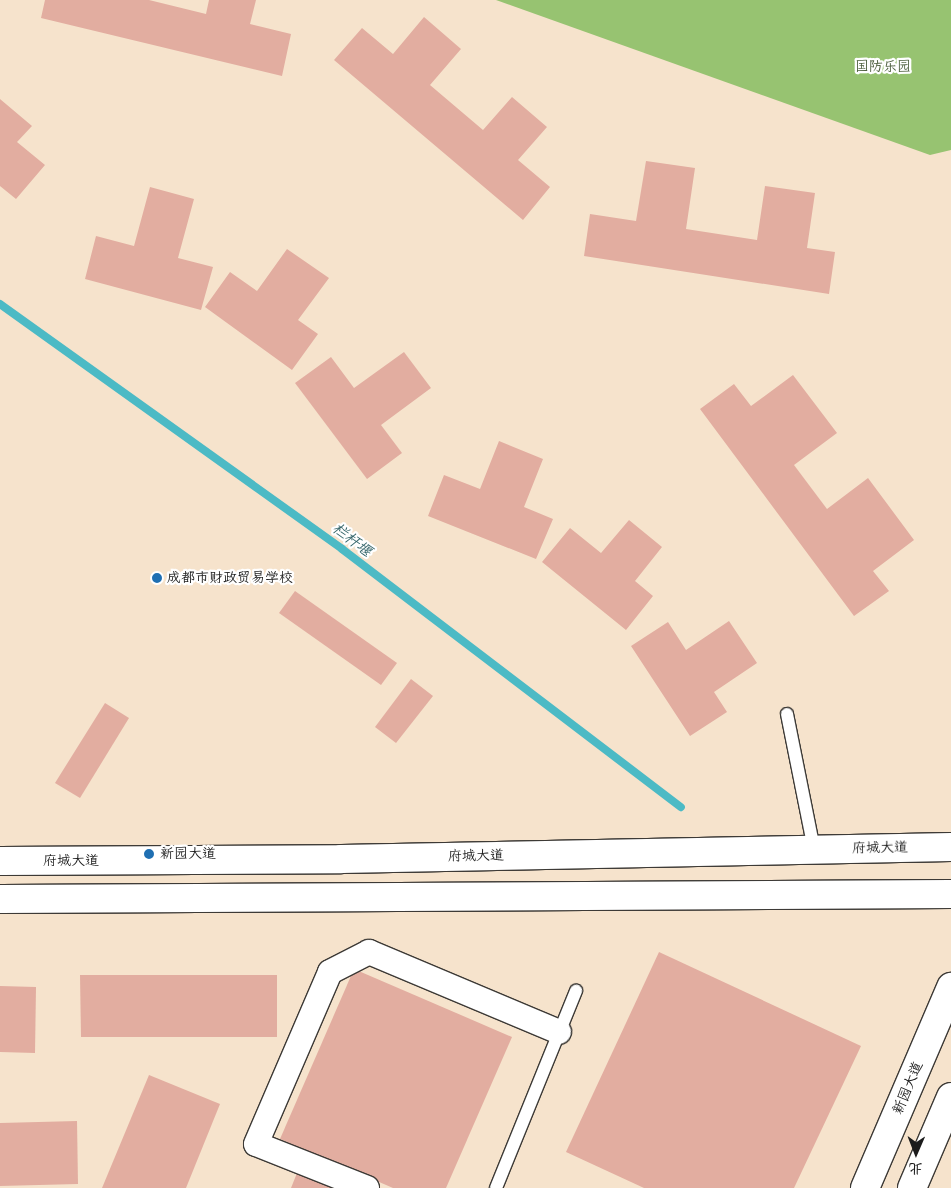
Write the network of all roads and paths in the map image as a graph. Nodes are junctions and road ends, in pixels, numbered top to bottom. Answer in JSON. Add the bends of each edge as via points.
{"nodes":[{"id":1,"x":787,"y":714,"type":"dead end"},
{"id":2,"x":951,"y":847,"type":"edge"},
{"id":3,"x":814,"y":849,"type":"junction"},
{"id":4,"x":0,"y":861,"type":"edge"},
{"id":5,"x":951,"y":894,"type":"edge"},
{"id":6,"x":0,"y":899,"type":"edge"},
{"id":7,"x":951,"y":988,"type":"edge"},
{"id":8,"x":576,"y":991,"type":"dead end"},
{"id":9,"x":559,"y":1032,"type":"junction"},
{"id":10,"x":951,"y":1097,"type":"edge"},
{"id":11,"x":367,"y":1188,"type":"edge"},
{"id":12,"x":496,"y":1188,"type":"edge"},
{"id":13,"x":865,"y":1188,"type":"edge"},
{"id":14,"x":912,"y":1188,"type":"edge"}],
"edges":[{"from":1,"to":3,"type":"lane"},
{"from":2,"to":3,"type":"main road","name":"府城大道"},
{"from":3,"to":4,"type":"main road","name":"府城大道","via":[[342,859]]},
{"from":5,"to":6,"type":"main road"},
{"from":7,"to":13,"type":"main road","name":"新园大道"},
{"from":8,"to":9,"type":"lane"},
{"from":9,"to":11,"type":"street","via":[[369,952],[330,972],[256,1144]]},
{"from":9,"to":12,"type":"lane"},
{"from":10,"to":14,"type":"main road"}]}
